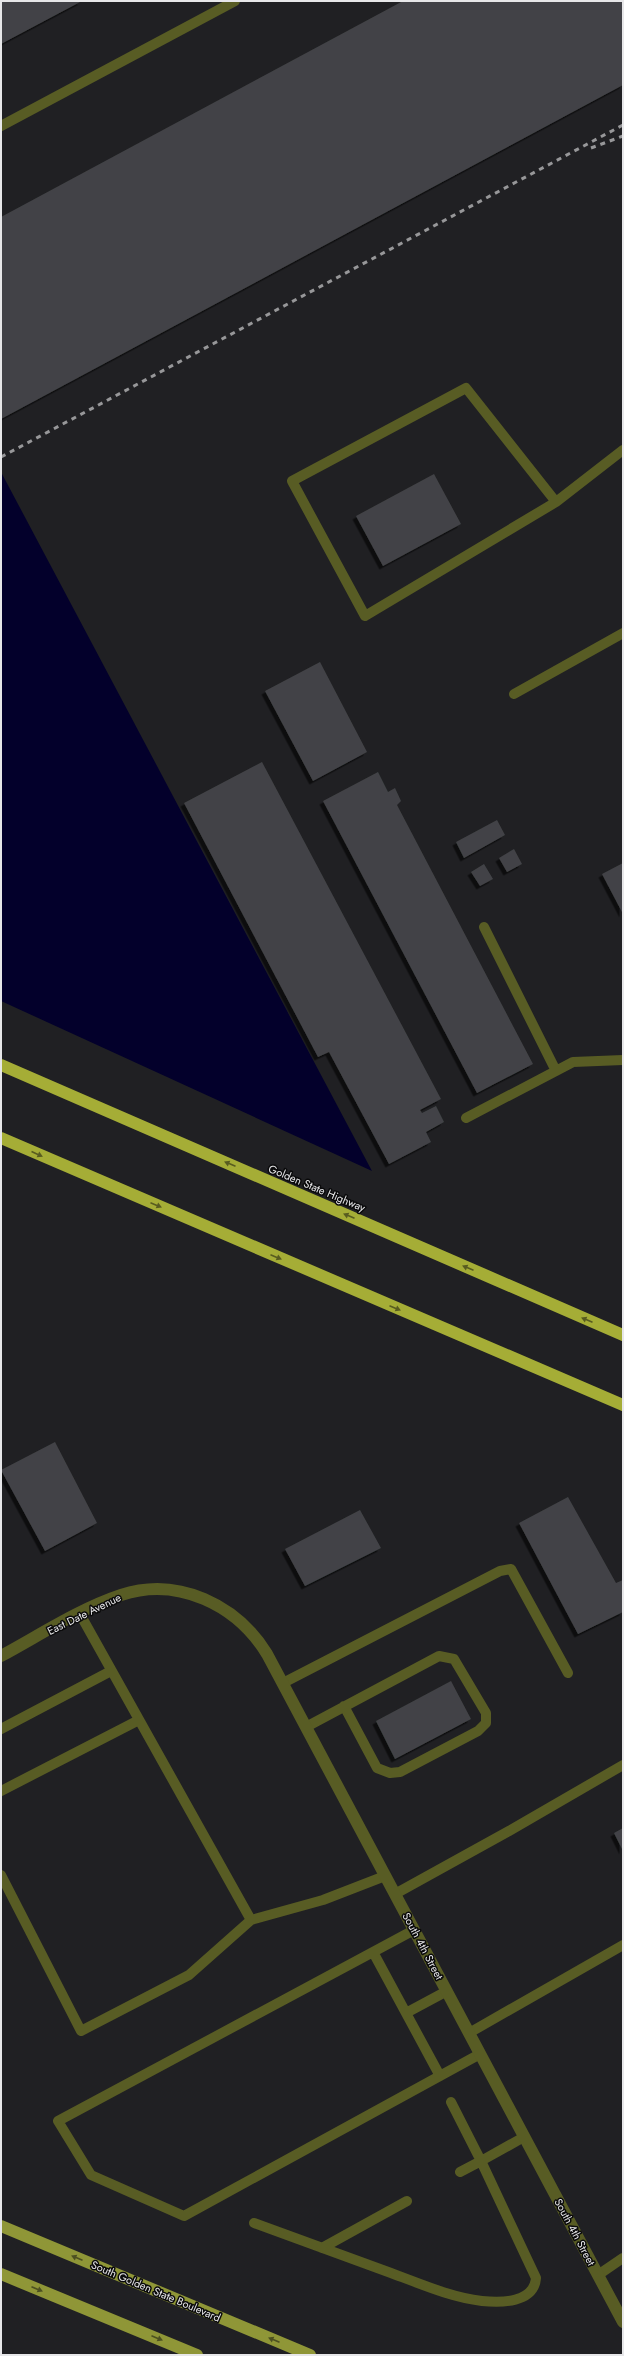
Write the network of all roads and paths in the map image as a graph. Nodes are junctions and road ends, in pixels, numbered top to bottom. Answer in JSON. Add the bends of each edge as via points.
{"nodes":[{"id":1,"x":236,"y":1,"type":"edge"},
{"id":2,"x":1,"y":126,"type":"edge"},
{"id":3,"x":623,"y":450,"type":"edge"},
{"id":4,"x":556,"y":502,"type":"junction"},
{"id":5,"x":623,"y":633,"type":"edge"},
{"id":6,"x":514,"y":694,"type":"dead end"},
{"id":7,"x":484,"y":927,"type":"dead end"},
{"id":8,"x":623,"y":1060,"type":"edge"},
{"id":9,"x":1,"y":1065,"type":"edge"},
{"id":10,"x":556,"y":1071,"type":"junction"},
{"id":11,"x":466,"y":1118,"type":"dead end"},
{"id":12,"x":1,"y":1138,"type":"edge"},
{"id":13,"x":623,"y":1335,"type":"edge"},
{"id":14,"x":623,"y":1406,"type":"edge"},
{"id":15,"x":195,"y":1594,"type":"joint"},
{"id":16,"x":80,"y":1614,"type":"junction"},
{"id":17,"x":1,"y":1656,"type":"edge"},
{"id":18,"x":111,"y":1671,"type":"junction"},
{"id":19,"x":568,"y":1673,"type":"dead end"},
{"id":20,"x":283,"y":1683,"type":"junction"},
{"id":21,"x":344,"y":1706,"type":"junction"},
{"id":22,"x":139,"y":1720,"type":"junction"},
{"id":23,"x":306,"y":1727,"type":"junction"},
{"id":24,"x":1,"y":1729,"type":"edge"},
{"id":25,"x":623,"y":1765,"type":"edge"},
{"id":26,"x":1,"y":1791,"type":"edge"},
{"id":27,"x":1,"y":1875,"type":"edge"},
{"id":28,"x":386,"y":1876,"type":"junction"},
{"id":29,"x":395,"y":1894,"type":"junction"},
{"id":30,"x":251,"y":1920,"type":"junction"},
{"id":31,"x":414,"y":1930,"type":"junction"},
{"id":32,"x":623,"y":1945,"type":"edge"},
{"id":33,"x":373,"y":1952,"type":"junction"},
{"id":34,"x":447,"y":1991,"type":"junction"},
{"id":35,"x":406,"y":2013,"type":"junction"},
{"id":36,"x":469,"y":2033,"type":"junction"},
{"id":37,"x":480,"y":2054,"type":"junction"},
{"id":38,"x":440,"y":2076,"type":"junction"},
{"id":39,"x":451,"y":2102,"type":"dead end"},
{"id":40,"x":524,"y":2137,"type":"junction"},
{"id":41,"x":481,"y":2161,"type":"junction"},
{"id":42,"x":460,"y":2172,"type":"dead end"},
{"id":43,"x":408,"y":2201,"type":"dead end"},
{"id":44,"x":254,"y":2223,"type":"dead end"},
{"id":45,"x":1,"y":2226,"type":"edge"},
{"id":46,"x":322,"y":2248,"type":"junction"},
{"id":47,"x":623,"y":2258,"type":"edge"},
{"id":48,"x":1,"y":2274,"type":"edge"},
{"id":49,"x":598,"y":2275,"type":"junction"},
{"id":50,"x":623,"y":2322,"type":"edge"},
{"id":51,"x":197,"y":2355,"type":"edge"},
{"id":52,"x":310,"y":2355,"type":"edge"}],
"edges":[{"from":1,"to":2,"type":"lane"},
{"from":3,"to":4,"type":"lane"},
{"from":4,"to":4,"type":"lane","via":[[365,616],[292,481],[466,388]]},
{"from":5,"to":6,"type":"lane"},
{"from":7,"to":10,"type":"lane"},
{"from":8,"to":10,"type":"lane","via":[[573,1062]]},
{"from":13,"to":9,"type":"highway","name":"Golden State Highway","one_way":true},
{"from":10,"to":11,"type":"lane"},
{"from":12,"to":14,"type":"highway","one_way":true},
{"from":15,"to":16,"type":"street","name":"East Date Avenue","via":[[136,1591]]},
{"from":15,"to":20,"type":"street","name":"South 4th Street","via":[[213,1602],[246,1625],[258,1638]]},
{"from":16,"to":17,"type":"street","name":"East Date Avenue"},
{"from":16,"to":18,"type":"lane"},
{"from":18,"to":22,"type":"lane"},
{"from":18,"to":24,"type":"lane"},
{"from":19,"to":20,"type":"lane","via":[[511,1569],[500,1571]]},
{"from":20,"to":23,"type":"street","name":"South 4th Street"},
{"from":21,"to":21,"type":"lane","via":[[439,1656],[454,1659],[486,1713],[486,1723],[478,1731],[400,1772],[390,1773],[377,1768]]},
{"from":21,"to":23,"type":"lane"},
{"from":22,"to":26,"type":"lane"},
{"from":22,"to":30,"type":"lane"},
{"from":23,"to":28,"type":"street","name":"South 4th Street"},
{"from":25,"to":29,"type":"lane"},
{"from":27,"to":30,"type":"lane","via":[[81,2031],[189,1975]]},
{"from":28,"to":29,"type":"street","name":"South 4th Street"},
{"from":28,"to":30,"type":"lane","via":[[323,1900]]},
{"from":29,"to":31,"type":"street","name":"South 4th Street"},
{"from":31,"to":33,"type":"lane"},
{"from":31,"to":34,"type":"street","name":"South 4th Street"},
{"from":32,"to":36,"type":"lane"},
{"from":33,"to":35,"type":"lane"},
{"from":33,"to":38,"type":"lane","via":[[58,2121],[91,2175],[184,2216]]},
{"from":34,"to":35,"type":"lane"},
{"from":34,"to":36,"type":"street","name":"South 4th Street"},
{"from":35,"to":38,"type":"lane"},
{"from":36,"to":37,"type":"street","name":"South 4th Street"},
{"from":37,"to":38,"type":"lane"},
{"from":37,"to":40,"type":"street","name":"South 4th Street"},
{"from":39,"to":41,"type":"lane"},
{"from":40,"to":41,"type":"lane"},
{"from":40,"to":49,"type":"street","name":"South 4th Street"},
{"from":41,"to":42,"type":"lane"},
{"from":41,"to":46,"type":"lane","via":[[536,2278],[535,2287],[528,2296],[494,2301],[444,2292]]},
{"from":43,"to":46,"type":"lane"},
{"from":44,"to":46,"type":"lane"},
{"from":52,"to":45,"type":"main road","name":"South Golden State Boulevard","one_way":true},
{"from":47,"to":49,"type":"lane"},
{"from":48,"to":51,"type":"main road","one_way":true},
{"from":49,"to":50,"type":"street","name":"South 4th Street"}]}
